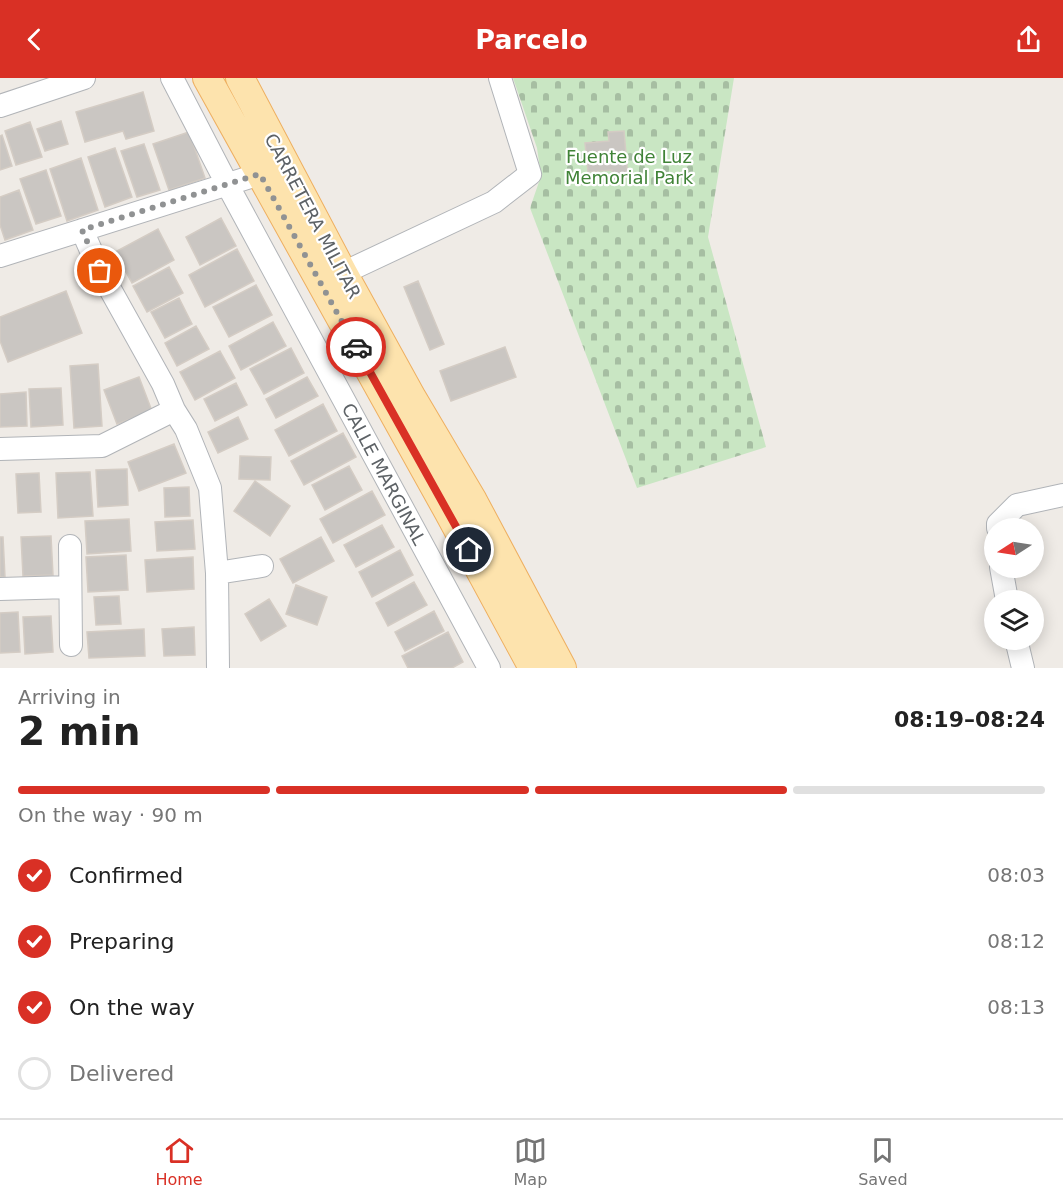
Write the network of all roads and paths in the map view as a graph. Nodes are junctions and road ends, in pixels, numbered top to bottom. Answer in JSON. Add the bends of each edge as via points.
{"nodes":[{"id":1,"x":84,"y":78,"type":"edge"},
{"id":2,"x":172,"y":78,"type":"edge"},
{"id":3,"x":207,"y":78,"type":"edge"},
{"id":4,"x":240,"y":78,"type":"edge"},
{"id":5,"x":500,"y":78,"type":"edge"},
{"id":6,"x":0,"y":106,"type":"edge"},
{"id":7,"x":260,"y":174,"type":"junction"},
{"id":8,"x":227,"y":184,"type":"junction"},
{"id":9,"x":82,"y":230,"type":"junction"},
{"id":10,"x":0,"y":256,"type":"edge"},
{"id":11,"x":343,"y":273,"type":"junction"},
{"id":12,"x":174,"y":410,"type":"junction"},
{"id":13,"x":0,"y":449,"type":"edge"},
{"id":14,"x":1063,"y":495,"type":"edge"},
{"id":15,"x":1004,"y":518,"type":"edge"},
{"id":16,"x":70,"y":546,"type":"dead end"},
{"id":17,"x":262,"y":566,"type":"dead end"},
{"id":18,"x":217,"y":573,"type":"junction"},
{"id":19,"x":70,"y":587,"type":"junction"},
{"id":20,"x":0,"y":590,"type":"edge"},
{"id":21,"x":71,"y":645,"type":"dead end"},
{"id":22,"x":1019,"y":650,"type":"edge"},
{"id":23,"x":218,"y":668,"type":"edge"},
{"id":24,"x":489,"y":668,"type":"edge"},
{"id":25,"x":533,"y":668,"type":"edge"},
{"id":26,"x":562,"y":668,"type":"edge"},
{"id":27,"x":1023,"y":668,"type":"edge"}],
"edges":[{"from":1,"to":6,"type":"street"},
{"from":2,"to":8,"type":"street","name":"CALLE MARGINAL"},
{"from":3,"to":7,"type":"main road","name":"CARRETERA MILITAR"},
{"from":4,"to":11,"type":"main road","name":"CARRETERA MILITAR"},
{"from":5,"to":11,"type":"street","via":[[530,174],[494,202]]},
{"from":7,"to":8,"type":"street"},
{"from":7,"to":25,"type":"main road","name":"CARRETERA MILITAR"},
{"from":8,"to":9,"type":"street"},
{"from":8,"to":24,"type":"street","name":"CALLE MARGINAL"},
{"from":9,"to":10,"type":"street"},
{"from":9,"to":12,"type":"street"},
{"from":11,"to":26,"type":"main road","name":"CARRETERA MILITAR","via":[[473,501]]},
{"from":12,"to":13,"type":"street","via":[[102,446]]},
{"from":12,"to":18,"type":"street","via":[[210,488]]},
{"from":14,"to":15,"type":"street","via":[[1017,505]]},
{"from":16,"to":19,"type":"street"},
{"from":17,"to":18,"type":"street"},
{"from":18,"to":23,"type":"street"},
{"from":19,"to":20,"type":"street"},
{"from":19,"to":21,"type":"street"},
{"from":22,"to":27,"type":"street"}]}
